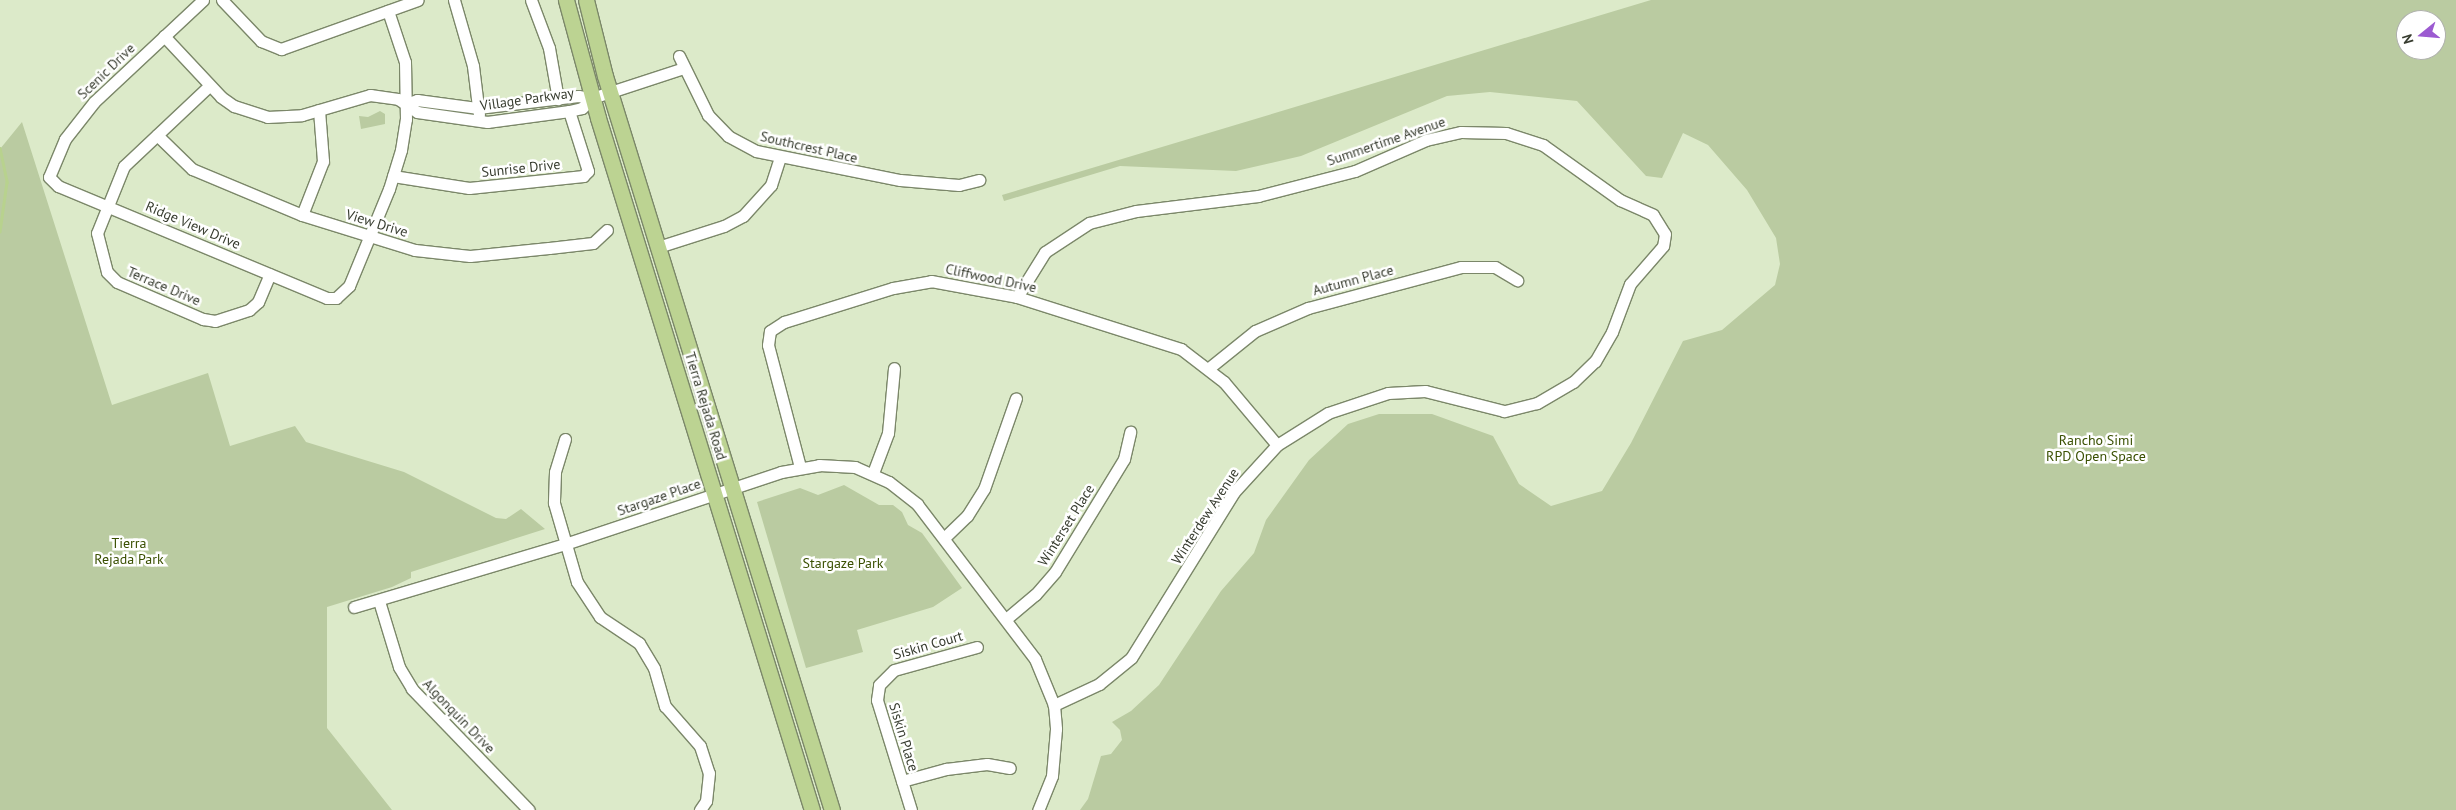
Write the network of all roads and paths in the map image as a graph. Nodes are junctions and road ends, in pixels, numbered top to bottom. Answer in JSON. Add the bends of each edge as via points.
{"nodes":[{"id":1,"x":203,"y":0,"type":"edge"},
{"id":2,"x":222,"y":0,"type":"edge"},
{"id":3,"x":418,"y":0,"type":"edge"},
{"id":4,"x":454,"y":0,"type":"edge"},
{"id":5,"x":531,"y":0,"type":"edge"},
{"id":6,"x":566,"y":0,"type":"edge"},
{"id":7,"x":586,"y":0,"type":"edge"},
{"id":8,"x":388,"y":11,"type":"junction"},
{"id":9,"x":164,"y":36,"type":"junction"},
{"id":10,"x":679,"y":56,"type":"dead end"},
{"id":11,"x":684,"y":68,"type":"junction"},
{"id":12,"x":209,"y":86,"type":"junction"},
{"id":13,"x":610,"y":92,"type":"junction"},
{"id":14,"x":592,"y":98,"type":"junction"},
{"id":15,"x":558,"y":99,"type":"junction"},
{"id":16,"x":406,"y":104,"type":"junction"},
{"id":17,"x":478,"y":108,"type":"junction"},
{"id":18,"x":319,"y":110,"type":"junction"},
{"id":19,"x":570,"y":112,"type":"junction"},
{"id":20,"x":479,"y":122,"type":"junction"},
{"id":21,"x":156,"y":135,"type":"junction"},
{"id":22,"x":780,"y":157,"type":"junction"},
{"id":23,"x":393,"y":176,"type":"junction"},
{"id":24,"x":49,"y":177,"type":"joint"},
{"id":25,"x":979,"y":180,"type":"dead end"},
{"id":26,"x":108,"y":206,"type":"junction"},
{"id":27,"x":302,"y":215,"type":"junction"},
{"id":28,"x":607,"y":230,"type":"dead end"},
{"id":29,"x":369,"y":238,"type":"junction"},
{"id":30,"x":658,"y":247,"type":"junction"},
{"id":31,"x":1640,"y":270,"type":"joint"},
{"id":32,"x":270,"y":274,"type":"junction"},
{"id":33,"x":1517,"y":280,"type":"dead end"},
{"id":34,"x":1017,"y":297,"type":"junction"},
{"id":35,"x":894,"y":368,"type":"dead end"},
{"id":36,"x":1209,"y":368,"type":"junction"},
{"id":37,"x":1016,"y":398,"type":"dead end"},
{"id":38,"x":1130,"y":432,"type":"dead end"},
{"id":39,"x":565,"y":439,"type":"dead end"},
{"id":40,"x":1277,"y":445,"type":"junction"},
{"id":41,"x":800,"y":467,"type":"junction"},
{"id":42,"x":873,"y":474,"type":"junction"},
{"id":43,"x":732,"y":488,"type":"junction"},
{"id":44,"x":714,"y":494,"type":"junction"},
{"id":45,"x":944,"y":538,"type":"junction"},
{"id":46,"x":565,"y":544,"type":"junction"},
{"id":47,"x":379,"y":601,"type":"junction"},
{"id":48,"x":354,"y":607,"type":"dead end"},
{"id":49,"x":1006,"y":619,"type":"junction"},
{"id":50,"x":977,"y":647,"type":"dead end"},
{"id":51,"x":887,"y":673,"type":"joint"},
{"id":52,"x":1054,"y":705,"type":"junction"},
{"id":53,"x":1010,"y":768,"type":"dead end"},
{"id":54,"x":902,"y":781,"type":"junction"},
{"id":55,"x":529,"y":810,"type":"edge"},
{"id":56,"x":700,"y":810,"type":"edge"},
{"id":57,"x":812,"y":810,"type":"edge"},
{"id":58,"x":832,"y":810,"type":"edge"},
{"id":59,"x":912,"y":810,"type":"edge"},
{"id":60,"x":1038,"y":810,"type":"edge"}],
"edges":[{"from":1,"to":9,"type":"street","name":"Scenic Drive"},
{"from":2,"to":8,"type":"street","via":[[261,41],[281,49]]},
{"from":3,"to":8,"type":"street"},
{"from":4,"to":17,"type":"street","via":[[472,59]]},
{"from":5,"to":15,"type":"street","via":[[549,48]]},
{"from":6,"to":14,"type":"main road","name":"Tierra Rejada Road"},
{"from":7,"to":13,"type":"main road","name":"Tierra Rejada Road"},
{"from":8,"to":16,"type":"street","via":[[405,62]]},
{"from":9,"to":12,"type":"street","name":"Village Parkway"},
{"from":9,"to":24,"type":"street","name":"Scenic Drive","via":[[94,102],[65,139]]},
{"from":10,"to":11,"type":"street","name":"Southcrest Place"},
{"from":11,"to":13,"type":"street","name":"Village Parkway"},
{"from":11,"to":22,"type":"street","name":"Southcrest Place","via":[[718,126],[741,145]]},
{"from":12,"to":18,"type":"street","name":"Village Parkway","via":[[234,106],[268,117]]},
{"from":12,"to":21,"type":"street","name":"Terrace Drive"},
{"from":13,"to":14,"type":"street","name":"Village Parkway"},
{"from":13,"to":30,"type":"main road","name":"Tierra Rejada Road"},
{"from":14,"to":15,"type":"street","name":"Village Parkway"},
{"from":14,"to":19,"type":"street","name":"Village Parkway","via":[[582,108]]},
{"from":14,"to":44,"type":"main road","name":"Tierra Rejada Road"},
{"from":15,"to":17,"type":"street","name":"Village Parkway"},
{"from":16,"to":17,"type":"street","name":"Village Parkway","via":[[417,100]]},
{"from":16,"to":18,"type":"street","name":"Village Parkway","via":[[370,95]]},
{"from":16,"to":20,"type":"street","name":"Village Parkway","via":[[417,112]]},
{"from":16,"to":23,"type":"street"},
{"from":17,"to":20,"type":"street"},
{"from":18,"to":27,"type":"street","via":[[323,161]]},
{"from":19,"to":20,"type":"street","name":"Village Parkway"},
{"from":19,"to":23,"type":"street","name":"Sunrise Drive","via":[[588,171],[584,176],[468,188]]},
{"from":21,"to":26,"type":"street","name":"Terrace Drive","via":[[124,166]]},
{"from":21,"to":27,"type":"street","name":"View Drive","via":[[192,170]]},
{"from":22,"to":25,"type":"street","name":"Southcrest Place","via":[[900,180],[959,185]]},
{"from":22,"to":30,"type":"street","via":[[764,197],[742,216],[724,226]]},
{"from":23,"to":29,"type":"street"},
{"from":24,"to":26,"type":"street","name":"Ridge View Drive","via":[[58,186]]},
{"from":26,"to":32,"type":"street","name":"Ridge View Drive"},
{"from":26,"to":32,"type":"street","name":"Terrace Drive","via":[[97,233],[107,272],[117,282],[147,295],[215,320],[249,310],[258,302]]},
{"from":27,"to":29,"type":"street","name":"View Drive"},
{"from":28,"to":29,"type":"street","name":"View Drive","via":[[594,243],[470,256],[415,250]]},
{"from":29,"to":32,"type":"street","name":"Ridge View Drive","via":[[344,293],[327,298]]},
{"from":30,"to":43,"type":"main road","name":"Tierra Rejada Road"},
{"from":31,"to":34,"type":"street","name":"Summertime Avenue","via":[[1665,240],[1661,223],[1653,215],[1620,200],[1542,145],[1506,133],[1461,132],[1426,140],[1355,171],[1258,196],[1136,211],[1089,223],[1045,252]]},
{"from":31,"to":40,"type":"street","name":"Winterdew Avenue","via":[[1595,361],[1573,382],[1537,404],[1504,411],[1425,391],[1388,393],[1328,413]]},
{"from":33,"to":36,"type":"street","name":"Autumn Place","via":[[1495,267],[1461,267],[1308,308],[1255,331]]},
{"from":34,"to":36,"type":"street","name":"Cliffwood Drive","via":[[1166,342]]},
{"from":34,"to":41,"type":"street","name":"Cliffwood Drive","via":[[948,282],[914,283],[775,326],[767,337],[768,345]]},
{"from":35,"to":42,"type":"street","via":[[888,433]]},
{"from":36,"to":40,"type":"street","name":"Cliffwood Drive"},
{"from":37,"to":45,"type":"street","via":[[984,489],[967,516]]},
{"from":38,"to":49,"type":"street","name":"Winterset Place","via":[[1124,459],[1055,572],[1035,596]]},
{"from":39,"to":46,"type":"street","via":[[553,486]]},
{"from":40,"to":52,"type":"street","name":"Winterdew Avenue","via":[[1234,492],[1132,658],[1099,684]]},
{"from":41,"to":42,"type":"street","name":"Stargaze Place","via":[[837,464]]},
{"from":41,"to":43,"type":"street","name":"Stargaze Place"},
{"from":42,"to":45,"type":"street","name":"Stargaze Place","via":[[917,504]]},
{"from":43,"to":44,"type":"street","name":"Stargaze Place"},
{"from":43,"to":58,"type":"main road","name":"Tierra Rejada Road"},
{"from":44,"to":46,"type":"street","name":"Stargaze Place"},
{"from":44,"to":57,"type":"main road","name":"Tierra Rejada Road"},
{"from":45,"to":49,"type":"street","name":"Stargaze Place"},
{"from":46,"to":47,"type":"street","name":"Stargaze Place"},
{"from":46,"to":56,"type":"street","via":[[582,595],[600,616],[639,643],[654,668],[665,706],[700,746],[709,773],[706,801]]},
{"from":47,"to":48,"type":"street","name":"Stargaze Place"},
{"from":47,"to":55,"type":"street","name":"Algonquin Drive","via":[[400,666],[412,689]]},
{"from":49,"to":52,"type":"street","name":"Stargaze Place","via":[[1035,659]]},
{"from":50,"to":51,"type":"street","name":"Siskin Court"},
{"from":51,"to":54,"type":"street","name":"Siskin Place","via":[[879,685],[878,700]]},
{"from":52,"to":60,"type":"street","name":"Stargaze Place","via":[[1056,752]]},
{"from":53,"to":54,"type":"street","via":[[986,764],[946,769]]},
{"from":54,"to":59,"type":"street","name":"Siskin Place"}]}
